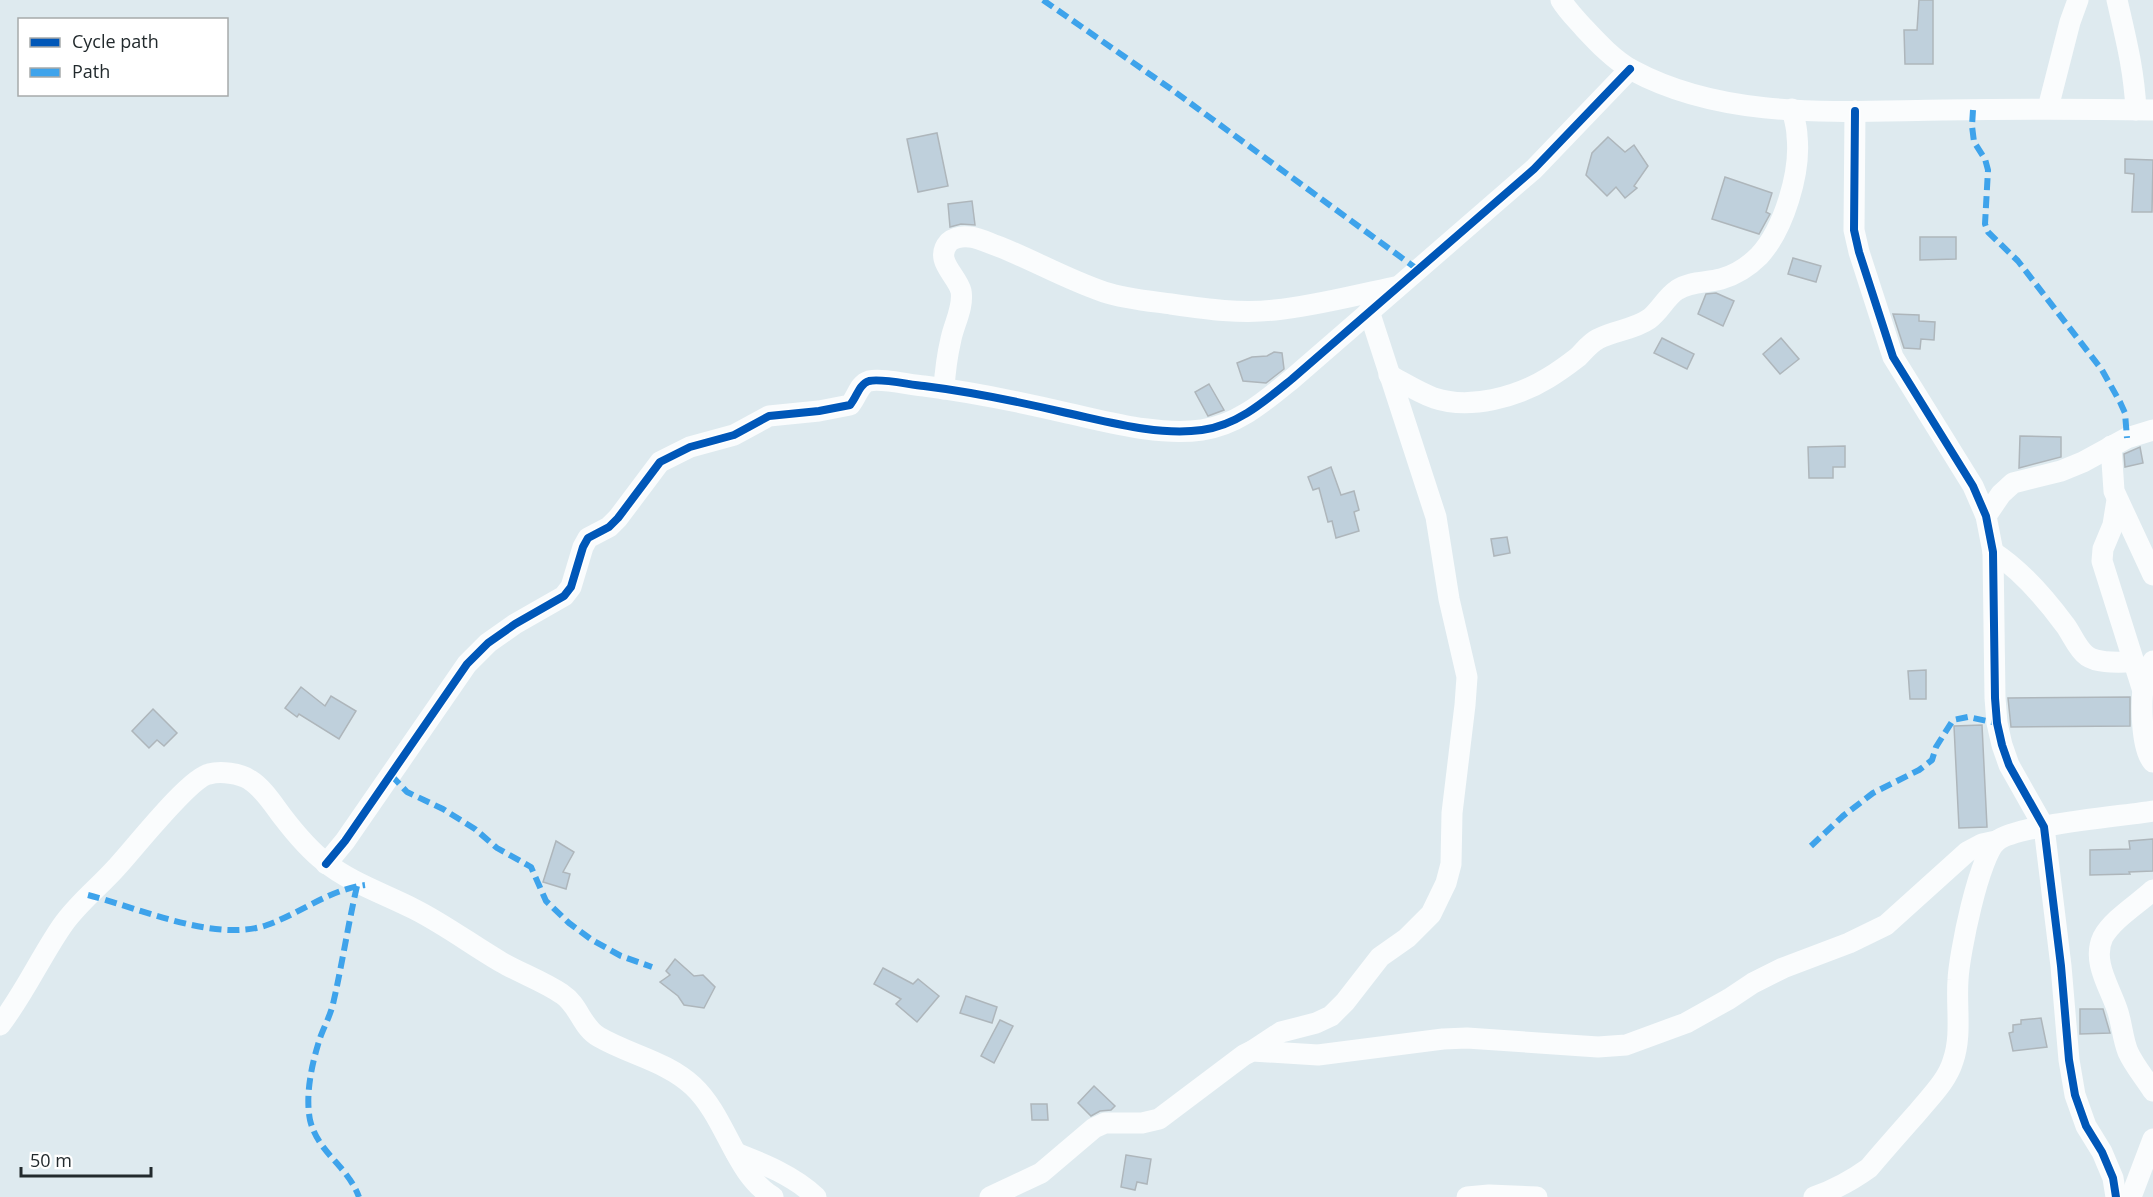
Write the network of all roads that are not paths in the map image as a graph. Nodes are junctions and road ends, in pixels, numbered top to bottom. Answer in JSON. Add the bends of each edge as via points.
{"nodes":[{"id":1,"x":1561,"y":0,"type":"edge"},
{"id":2,"x":2078,"y":0,"type":"edge"},
{"id":3,"x":2117,"y":0,"type":"edge"},
{"id":4,"x":1630,"y":69,"type":"junction"},
{"id":5,"x":2048,"y":108,"type":"junction"},
{"id":6,"x":1792,"y":110,"type":"junction"},
{"id":7,"x":2144,"y":110,"type":"edge"},
{"id":8,"x":1855,"y":111,"type":"junction"},
{"id":9,"x":1396,"y":287,"type":"junction"},
{"id":10,"x":1369,"y":311,"type":"junction"},
{"id":11,"x":1389,"y":375,"type":"junction"},
{"id":12,"x":944,"y":389,"type":"junction"},
{"id":13,"x":2153,"y":430,"type":"edge"},
{"id":14,"x":2111,"y":446,"type":"junction"},
{"id":15,"x":2117,"y":500,"type":"junction"},
{"id":16,"x":1986,"y":516,"type":"junction"},
{"id":17,"x":1993,"y":552,"type":"junction"},
{"id":18,"x":2153,"y":575,"type":"edge"},
{"id":19,"x":2143,"y":662,"type":"edge"},
{"id":20,"x":2153,"y":762,"type":"edge"},
{"id":21,"x":2153,"y":811,"type":"edge"},
{"id":22,"x":2044,"y":827,"type":"junction"},
{"id":23,"x":1996,"y":841,"type":"junction"},
{"id":24,"x":326,"y":864,"type":"junction"},
{"id":25,"x":2153,"y":890,"type":"edge"},
{"id":26,"x":0,"y":1025,"type":"edge"},
{"id":27,"x":1252,"y":1051,"type":"junction"},
{"id":28,"x":2153,"y":1091,"type":"edge"},
{"id":29,"x":2153,"y":1138,"type":"edge"},
{"id":30,"x":736,"y":1153,"type":"junction"},
{"id":31,"x":773,"y":1197,"type":"edge"},
{"id":32,"x":816,"y":1197,"type":"edge"},
{"id":33,"x":990,"y":1197,"type":"edge"},
{"id":34,"x":1467,"y":1197,"type":"edge"},
{"id":35,"x":1537,"y":1197,"type":"edge"},
{"id":36,"x":1814,"y":1197,"type":"edge"},
{"id":37,"x":2116,"y":1197,"type":"edge"},
{"id":38,"x":2131,"y":1197,"type":"edge"}],
"edges":[{"from":1,"to":4,"type":"street","via":[[1599,44]]},
{"from":2,"to":5,"type":"street"},
{"from":3,"to":7,"type":"street"},
{"from":4,"to":6,"type":"street","via":[[1701,96]]},
{"from":4,"to":9,"type":"street","via":[[1534,169]]},
{"from":5,"to":7,"type":"street"},
{"from":5,"to":8,"type":"street"},
{"from":6,"to":8,"type":"street"},
{"from":6,"to":11,"type":"street","via":[[1797,162],[1784,214],[1769,243],[1740,272],[1687,284],[1674,291],[1642,324],[1596,339],[1549,378],[1502,398],[1436,398]]},
{"from":8,"to":16,"type":"street","via":[[1854,230],[1859,252],[1893,357],[1973,486]]},
{"from":9,"to":10,"type":"street"},
{"from":9,"to":12,"type":"street","via":[[1278,310],[1230,312],[1106,292],[984,241],[959,236],[950,241],[944,258],[961,291],[961,300]]},
{"from":10,"to":11,"type":"street"},
{"from":10,"to":12,"type":"street","via":[[1257,407],[1227,424],[1202,430],[1155,429]]},
{"from":11,"to":27,"type":"street","via":[[1436,517],[1467,677],[1450,864],[1446,883],[1431,914],[1380,957],[1331,1016],[1281,1032]]},
{"from":12,"to":24,"type":"street","via":[[872,380],[861,386],[849,405],[770,416],[734,435],[690,447],[660,462],[618,518],[588,538],[571,587],[564,596],[497,636],[467,664]]},
{"from":13,"to":14,"type":"street"},
{"from":14,"to":15,"type":"street"},
{"from":14,"to":16,"type":"street","via":[[2061,471],[2013,483]]},
{"from":15,"to":18,"type":"street"},
{"from":15,"to":19,"type":"street","via":[[2102,561]]},
{"from":16,"to":17,"type":"street"},
{"from":17,"to":19,"type":"street","via":[[2027,581],[2087,656]]},
{"from":17,"to":22,"type":"street","via":[[1997,723],[2009,765]]},
{"from":19,"to":20,"type":"street","via":[[2145,744]]},
{"from":21,"to":22,"type":"street"},
{"from":22,"to":23,"type":"street"},
{"from":22,"to":37,"type":"street","via":[[2073,1084],[2086,1126],[2113,1178]]},
{"from":23,"to":27,"type":"street","via":[[1967,852],[1886,926],[1783,968],[1686,1023],[1626,1045],[1598,1047],[1467,1038],[1318,1055]]},
{"from":23,"to":36,"type":"street","via":[[1985,862],[1966,933],[1958,978],[1958,1042],[1947,1074],[1869,1168],[1832,1191]]},
{"from":24,"to":26,"type":"street","via":[[250,779],[226,773],[207,774],[76,907]]},
{"from":24,"to":30,"type":"street","via":[[563,994],[597,1036],[674,1072],[711,1106]]},
{"from":25,"to":28,"type":"street","via":[[2115,921],[2099,951],[2128,1051]]},
{"from":27,"to":33,"type":"street","via":[[1159,1119],[1142,1124],[1105,1123],[1094,1128],[1041,1173]]},
{"from":29,"to":38,"type":"street"},
{"from":30,"to":31,"type":"street","via":[[751,1178]]},
{"from":30,"to":32,"type":"street","via":[[800,1183]]},
{"from":34,"to":35,"type":"street"}]}
